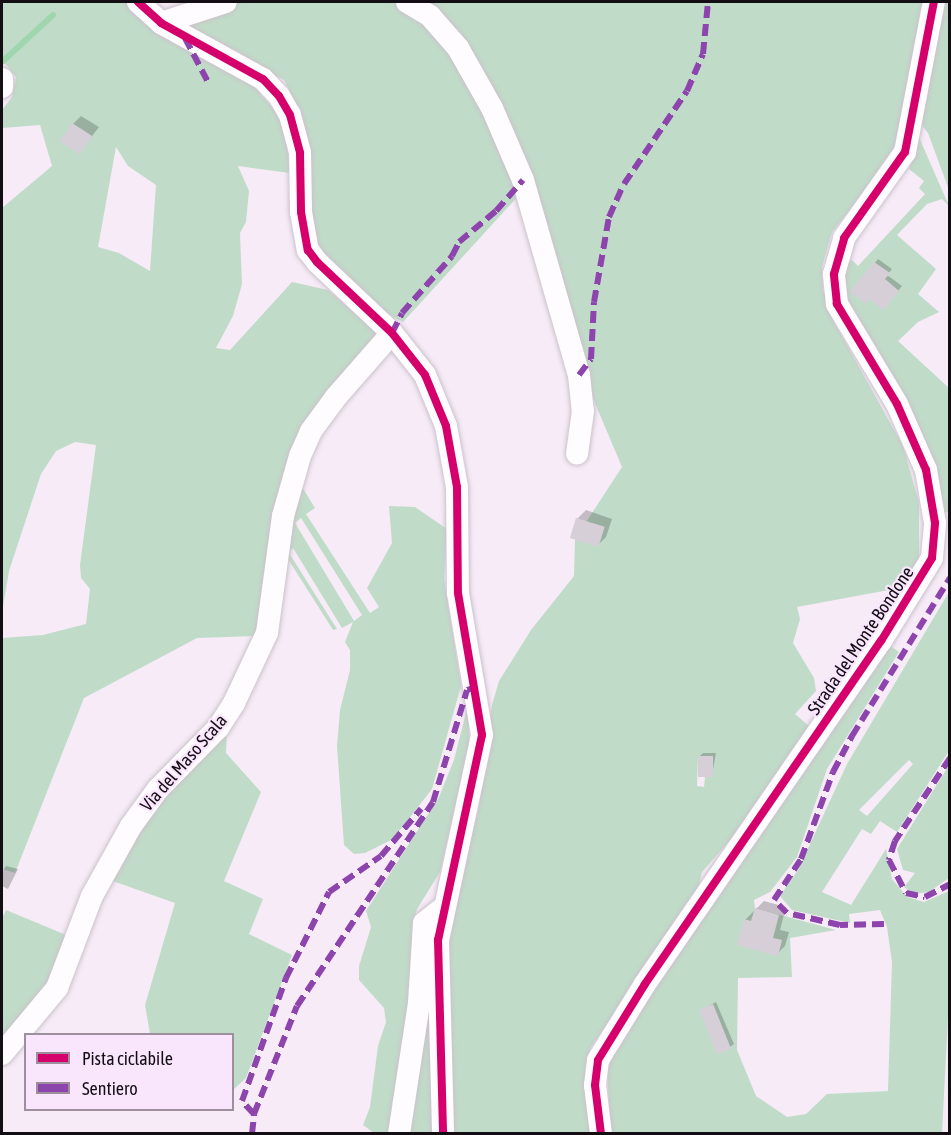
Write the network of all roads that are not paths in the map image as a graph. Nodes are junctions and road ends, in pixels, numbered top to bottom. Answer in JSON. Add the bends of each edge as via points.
{"nodes":[{"id":1,"x":138,"y":2,"type":"edge"},
{"id":2,"x":226,"y":2,"type":"edge"},
{"id":3,"x":407,"y":2,"type":"edge"},
{"id":4,"x":934,"y":2,"type":"edge"},
{"id":5,"x":161,"y":23,"type":"junction"},
{"id":6,"x":2,"y":79,"type":"edge"},
{"id":7,"x":2,"y":87,"type":"edge"},
{"id":8,"x":392,"y":333,"type":"junction"},
{"id":9,"x":577,"y":454,"type":"dead end"},
{"id":10,"x":443,"y":908,"type":"junction"},
{"id":11,"x":2,"y":1054,"type":"edge"},
{"id":12,"x":399,"y":1134,"type":"edge"},
{"id":13,"x":443,"y":1134,"type":"edge"},
{"id":14,"x":601,"y":1134,"type":"edge"}],
"edges":[{"from":1,"to":5,"type":"street"},
{"from":2,"to":5,"type":"street"},
{"from":3,"to":9,"type":"street","via":[[430,16],[458,48],[492,108],[524,180],[579,375],[584,411]]},
{"from":4,"to":14,"type":"street","name":"Strada del Monte Bondone","via":[[905,152],[844,238],[834,274],[837,304],[897,404],[926,470],[935,523],[932,558],[881,641],[604,1050],[595,1071]]},
{"from":5,"to":8,"type":"street","via":[[263,79],[276,91],[290,115],[300,153],[301,212],[308,250]]},
{"from":6,"to":7,"type":"street"},
{"from":8,"to":10,"type":"street","via":[[425,375],[446,426],[457,488],[458,593],[482,735]]},
{"from":8,"to":11,"type":"street","name":"Via del Maso Scala","via":[[336,397],[311,431],[300,456],[283,516],[267,633],[234,703],[218,728],[158,789],[131,826],[92,896],[57,988]]},
{"from":10,"to":12,"type":"street","via":[[424,923],[419,1003]]},
{"from":10,"to":13,"type":"street","via":[[438,940]]}]}
